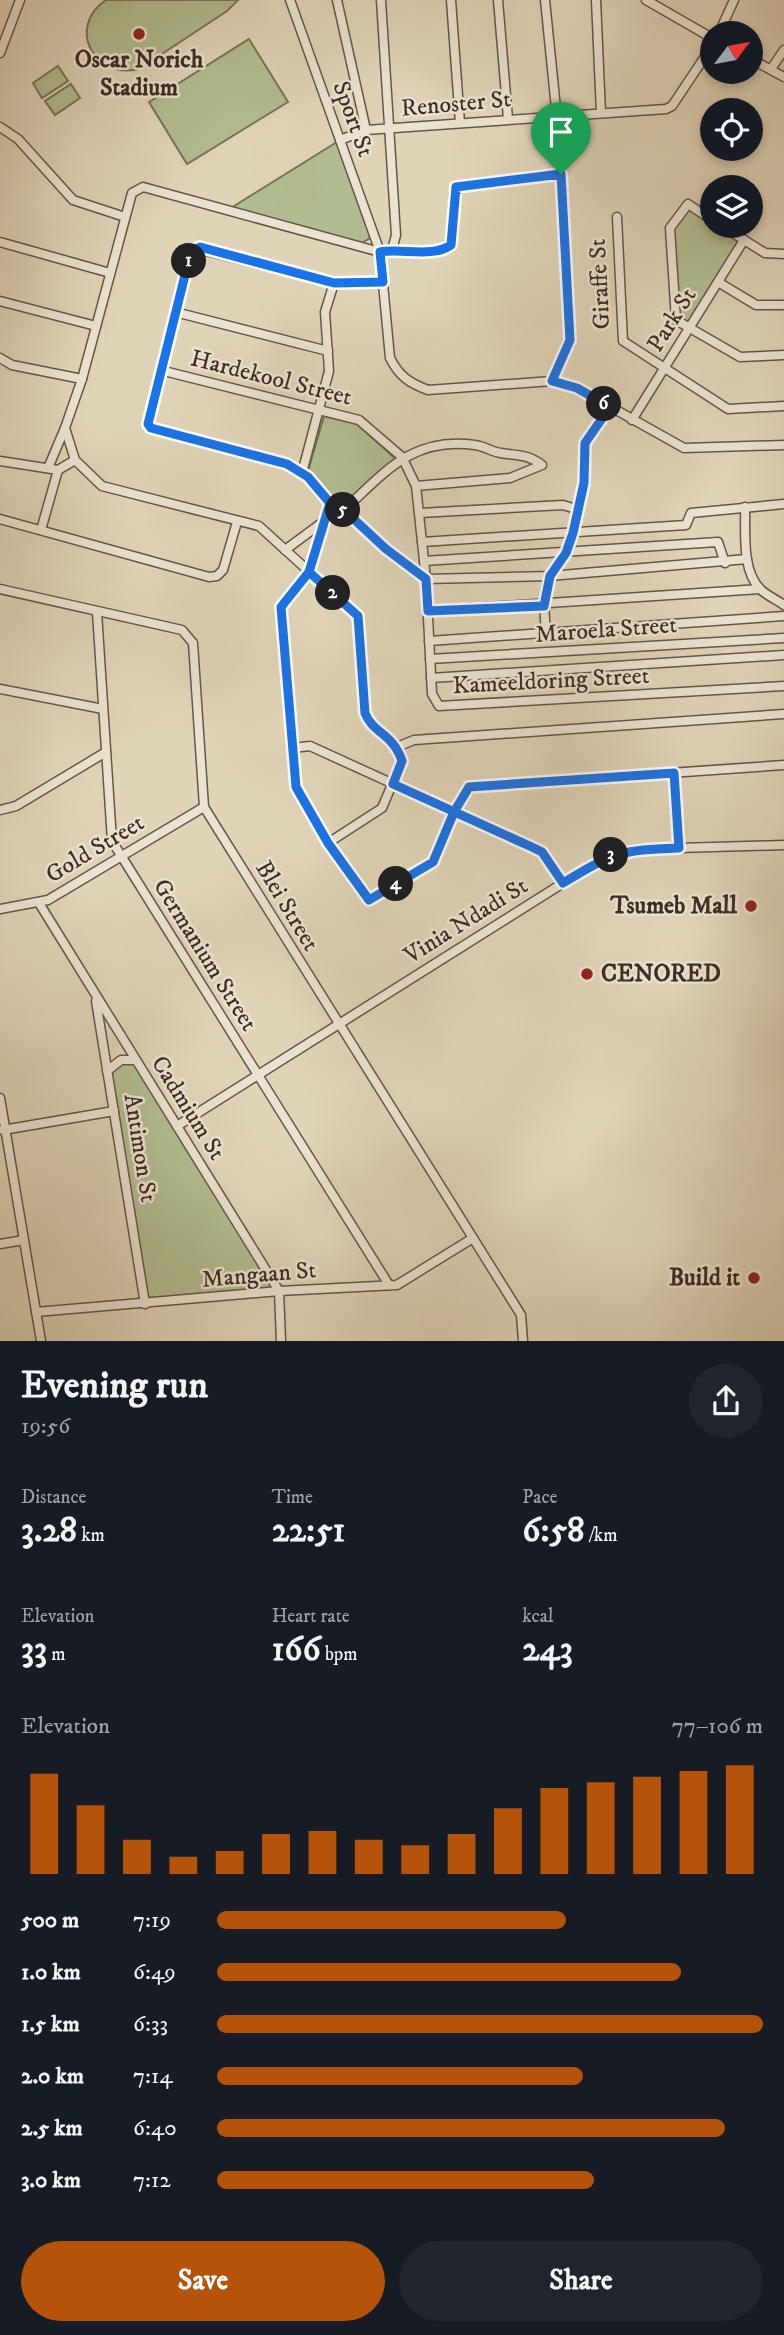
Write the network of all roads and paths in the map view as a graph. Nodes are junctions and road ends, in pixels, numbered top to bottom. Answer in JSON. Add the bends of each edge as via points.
{"nodes":[{"id":1,"x":20,"y":0,"type":"edge"},
{"id":2,"x":290,"y":0,"type":"edge"},
{"id":3,"x":337,"y":0,"type":"edge"},
{"id":4,"x":381,"y":0,"type":"edge"},
{"id":5,"x":451,"y":0,"type":"edge"},
{"id":6,"x":498,"y":0,"type":"edge"},
{"id":7,"x":545,"y":0,"type":"edge"},
{"id":8,"x":596,"y":0,"type":"edge"},
{"id":9,"x":646,"y":0,"type":"edge"},
{"id":10,"x":734,"y":0,"type":"edge"},
{"id":11,"x":724,"y":21,"type":"edge"},
{"id":12,"x":700,"y":31,"type":"edge"},
{"id":13,"x":784,"y":50,"type":"edge"},
{"id":14,"x":0,"y":53,"type":"edge"},
{"id":15,"x":700,"y":63,"type":"edge"},
{"id":16,"x":763,"y":65,"type":"edge"},
{"id":17,"x":771,"y":69,"type":"junction"},
{"id":18,"x":784,"y":77,"type":"edge"},
{"id":19,"x":601,"y":113,"type":"junction"},
{"id":20,"x":554,"y":115,"type":"junction"},
{"id":21,"x":508,"y":119,"type":"junction"},
{"id":22,"x":460,"y":123,"type":"junction"},
{"id":23,"x":0,"y":127,"type":"edge"},
{"id":24,"x":390,"y":129,"type":"junction"},
{"id":25,"x":366,"y":130,"type":"junction"},
{"id":26,"x":340,"y":140,"type":"junction"},
{"id":27,"x":561,"y":174,"type":"junction"},
{"id":28,"x":700,"y":213,"type":"edge"},
{"id":29,"x":125,"y":217,"type":"junction"},
{"id":30,"x":617,"y":217,"type":"dead end"},
{"id":31,"x":741,"y":238,"type":"edge"},
{"id":32,"x":744,"y":240,"type":"junction"},
{"id":33,"x":0,"y":242,"type":"edge"},
{"id":34,"x":392,"y":250,"type":"junction"},
{"id":35,"x":380,"y":252,"type":"junction"},
{"id":36,"x":784,"y":254,"type":"edge"},
{"id":37,"x":110,"y":273,"type":"junction"},
{"id":38,"x":383,"y":282,"type":"junction"},
{"id":39,"x":718,"y":282,"type":"junction"},
{"id":40,"x":334,"y":283,"type":"junction"},
{"id":41,"x":0,"y":301,"type":"edge"},
{"id":42,"x":784,"y":305,"type":"edge"},
{"id":43,"x":175,"y":312,"type":"junction"},
{"id":44,"x":96,"y":326,"type":"junction"},
{"id":45,"x":689,"y":329,"type":"junction"},
{"id":46,"x":328,"y":351,"type":"junction"},
{"id":47,"x":784,"y":355,"type":"edge"},
{"id":48,"x":0,"y":358,"type":"edge"},
{"id":49,"x":0,"y":364,"type":"edge"},
{"id":50,"x":12,"y":365,"type":"junction"},
{"id":51,"x":664,"y":368,"type":"junction"},
{"id":52,"x":160,"y":370,"type":"junction"},
{"id":53,"x":82,"y":379,"type":"junction"},
{"id":54,"x":552,"y":381,"type":"junction"},
{"id":55,"x":784,"y":405,"type":"edge"},
{"id":56,"x":610,"y":407,"type":"junction"},
{"id":57,"x":318,"y":410,"type":"junction"},
{"id":58,"x":632,"y":420,"type":"junction"},
{"id":59,"x":65,"y":428,"type":"junction"},
{"id":60,"x":784,"y":444,"type":"edge"},
{"id":61,"x":402,"y":457,"type":"junction"},
{"id":62,"x":75,"y":460,"type":"junction"},
{"id":63,"x":0,"y":461,"type":"edge"},
{"id":64,"x":48,"y":468,"type":"junction"},
{"id":65,"x":58,"y":470,"type":"junction"},
{"id":66,"x":302,"y":473,"type":"junction"},
{"id":67,"x":416,"y":486,"type":"junction"},
{"id":68,"x":330,"y":503,"type":"junction"},
{"id":69,"x":784,"y":504,"type":"edge"},
{"id":70,"x":745,"y":507,"type":"junction"},
{"id":71,"x":576,"y":509,"type":"junction"},
{"id":72,"x":344,"y":510,"type":"junction"},
{"id":73,"x":420,"y":513,"type":"junction"},
{"id":74,"x":0,"y":519,"type":"edge"},
{"id":75,"x":327,"y":519,"type":"junction"},
{"id":76,"x":237,"y":522,"type":"junction"},
{"id":77,"x":41,"y":530,"type":"junction"},
{"id":78,"x":573,"y":533,"type":"junction"},
{"id":79,"x":422,"y":542,"type":"junction"},
{"id":80,"x":285,"y":550,"type":"junction"},
{"id":81,"x":566,"y":553,"type":"junction"},
{"id":82,"x":747,"y":559,"type":"junction"},
{"id":83,"x":424,"y":561,"type":"junction"},
{"id":84,"x":725,"y":563,"type":"junction"},
{"id":85,"x":309,"y":572,"type":"junction"},
{"id":86,"x":550,"y":576,"type":"junction"},
{"id":87,"x":426,"y":579,"type":"junction"},
{"id":88,"x":0,"y":589,"type":"edge"},
{"id":89,"x":760,"y":589,"type":"junction"},
{"id":90,"x":784,"y":605,"type":"edge"},
{"id":91,"x":544,"y":606,"type":"junction"},
{"id":92,"x":428,"y":611,"type":"junction"},
{"id":93,"x":97,"y":612,"type":"junction"},
{"id":94,"x":784,"y":616,"type":"edge"},
{"id":95,"x":546,"y":634,"type":"junction"},
{"id":96,"x":784,"y":638,"type":"edge"},
{"id":97,"x":429,"y":641,"type":"junction"},
{"id":98,"x":784,"y":655,"type":"edge"},
{"id":99,"x":430,"y":659,"type":"junction"},
{"id":100,"x":431,"y":678,"type":"junction"},
{"id":101,"x":784,"y":686,"type":"edge"},
{"id":102,"x":0,"y":689,"type":"edge"},
{"id":103,"x":103,"y":709,"type":"junction"},
{"id":104,"x":784,"y":714,"type":"edge"},
{"id":105,"x":397,"y":747,"type":"junction"},
{"id":106,"x":292,"y":748,"type":"junction"},
{"id":107,"x":106,"y":752,"type":"junction"},
{"id":108,"x":784,"y":765,"type":"edge"},
{"id":109,"x":674,"y":773,"type":"junction"},
{"id":110,"x":393,"y":784,"type":"junction"},
{"id":111,"x":204,"y":807,"type":"junction"},
{"id":112,"x":0,"y":810,"type":"edge"},
{"id":113,"x":454,"y":812,"type":"junction"},
{"id":114,"x":328,"y":843,"type":"junction"},
{"id":115,"x":784,"y":845,"type":"edge"},
{"id":116,"x":679,"y":848,"type":"junction"},
{"id":117,"x":120,"y":855,"type":"junction"},
{"id":118,"x":563,"y":883,"type":"junction"},
{"id":119,"x":39,"y":903,"type":"junction"},
{"id":120,"x":0,"y":909,"type":"edge"},
{"id":121,"x":96,"y":998,"type":"junction"},
{"id":122,"x":337,"y":1024,"type":"junction"},
{"id":123,"x":135,"y":1060,"type":"junction"},
{"id":124,"x":107,"y":1071,"type":"junction"},
{"id":125,"x":257,"y":1075,"type":"junction"},
{"id":126,"x":0,"y":1098,"type":"edge"},
{"id":127,"x":114,"y":1111,"type":"junction"},
{"id":128,"x":177,"y":1126,"type":"junction"},
{"id":129,"x":3,"y":1130,"type":"edge"},
{"id":130,"x":473,"y":1238,"type":"junction"},
{"id":131,"x":24,"y":1240,"type":"junction"},
{"id":132,"x":0,"y":1244,"type":"edge"},
{"id":133,"x":389,"y":1284,"type":"junction"},
{"id":134,"x":279,"y":1291,"type":"junction"},
{"id":135,"x":145,"y":1304,"type":"junction"},
{"id":136,"x":36,"y":1312,"type":"junction"},
{"id":137,"x":41,"y":1341,"type":"edge"},
{"id":138,"x":281,"y":1341,"type":"edge"},
{"id":139,"x":523,"y":1341,"type":"edge"}],
"edges":[{"from":1,"to":14,"type":"street"},
{"from":2,"to":26,"type":"street","name":"Sport St"},
{"from":3,"to":25,"type":"street"},
{"from":4,"to":24,"type":"street"},
{"from":5,"to":22,"type":"street"},
{"from":6,"to":21,"type":"street"},
{"from":7,"to":20,"type":"street"},
{"from":8,"to":19,"type":"street"},
{"from":9,"to":12,"type":"street"},
{"from":10,"to":11,"type":"street"},
{"from":13,"to":17,"type":"street"},
{"from":15,"to":19,"type":"street","name":"Renoster St","via":[[669,108]]},
{"from":16,"to":17,"type":"street"},
{"from":17,"to":18,"type":"street"},
{"from":19,"to":20,"type":"street","name":"Renoster St"},
{"from":20,"to":21,"type":"street","name":"Renoster St"},
{"from":20,"to":27,"type":"street"},
{"from":21,"to":22,"type":"street","name":"Renoster St"},
{"from":22,"to":24,"type":"street","name":"Renoster St"},
{"from":23,"to":29,"type":"street","via":[[18,139],[73,200]]},
{"from":24,"to":25,"type":"street","name":"Renoster St"},
{"from":24,"to":34,"type":"street","via":[[396,243]]},
{"from":25,"to":26,"type":"street","name":"Renoster St"},
{"from":26,"to":35,"type":"street","name":"Sport St"},
{"from":27,"to":34,"type":"street","via":[[461,185],[454,194],[451,245]]},
{"from":27,"to":54,"type":"street","via":[[570,340]]},
{"from":28,"to":45,"type":"street","via":[[687,205],[670,228],[675,318]]},
{"from":29,"to":35,"type":"street","via":[[132,192],[143,187]]},
{"from":29,"to":37,"type":"street"},
{"from":30,"to":51,"type":"street","name":"Giraffe St","via":[[623,341]]},
{"from":31,"to":32,"type":"street"},
{"from":32,"to":36,"type":"street","via":[[767,254]]},
{"from":32,"to":39,"type":"street","name":"Park St"},
{"from":33,"to":37,"type":"street"},
{"from":34,"to":35,"type":"street"},
{"from":35,"to":38,"type":"street","name":"Sport St"},
{"from":37,"to":44,"type":"street"},
{"from":38,"to":40,"type":"street"},
{"from":38,"to":54,"type":"street","name":"Sport St","via":[[390,358],[410,384],[428,390]]},
{"from":39,"to":42,"type":"street","via":[[756,305]]},
{"from":39,"to":45,"type":"street","name":"Park St"},
{"from":40,"to":43,"type":"street","via":[[195,248]]},
{"from":40,"to":46,"type":"street","via":[[325,312]]},
{"from":41,"to":44,"type":"street"},
{"from":43,"to":46,"type":"street"},
{"from":43,"to":52,"type":"street"},
{"from":44,"to":53,"type":"street"},
{"from":45,"to":47,"type":"street","via":[[740,357]]},
{"from":45,"to":51,"type":"street","name":"Park St"},
{"from":46,"to":57,"type":"street","via":[[329,371]]},
{"from":48,"to":50,"type":"street"},
{"from":49,"to":50,"type":"street"},
{"from":50,"to":53,"type":"street"},
{"from":51,"to":55,"type":"street","via":[[728,409]]},
{"from":51,"to":58,"type":"street","name":"Park St"},
{"from":52,"to":57,"type":"street","name":"Hardekool Street"},
{"from":52,"to":66,"type":"street","via":[[147,419],[151,428],[287,464]]},
{"from":53,"to":59,"type":"street"},
{"from":54,"to":56,"type":"street","via":[[577,388]]},
{"from":56,"to":58,"type":"street"},
{"from":56,"to":71,"type":"street","via":[[585,443],[584,483]]},
{"from":57,"to":61,"type":"street","name":"Hardekool Street","via":[[359,420]]},
{"from":57,"to":66,"type":"street"},
{"from":58,"to":60,"type":"street","via":[[691,449]]},
{"from":59,"to":62,"type":"street"},
{"from":59,"to":64,"type":"street"},
{"from":61,"to":67,"type":"street","name":"Kameeldoring Street"},
{"from":61,"to":67,"type":"street","via":[[429,448],[476,445],[532,457],[542,465],[510,478]]},
{"from":61,"to":72,"type":"street"},
{"from":62,"to":65,"type":"street"},
{"from":62,"to":76,"type":"street","via":[[102,486]]},
{"from":63,"to":64,"type":"street"},
{"from":64,"to":65,"type":"street"},
{"from":65,"to":77,"type":"street"},
{"from":66,"to":68,"type":"street"},
{"from":67,"to":73,"type":"street","name":"Kameeldoring Street"},
{"from":68,"to":72,"type":"street"},
{"from":68,"to":75,"type":"street"},
{"from":69,"to":70,"type":"street"},
{"from":70,"to":78,"type":"street","via":[[691,513],[686,525]]},
{"from":70,"to":82,"type":"street"},
{"from":71,"to":73,"type":"street","via":[[564,505]]},
{"from":71,"to":78,"type":"street"},
{"from":72,"to":87,"type":"street"},
{"from":73,"to":79,"type":"street","name":"Kameeldoring Street"},
{"from":74,"to":77,"type":"street"},
{"from":75,"to":80,"type":"street"},
{"from":75,"to":85,"type":"street"},
{"from":76,"to":77,"type":"street","via":[[223,570],[209,577]]},
{"from":76,"to":80,"type":"street","via":[[259,526]]},
{"from":78,"to":79,"type":"street"},
{"from":78,"to":81,"type":"street"},
{"from":79,"to":83,"type":"street","name":"Kameeldoring Street"},
{"from":80,"to":85,"type":"street"},
{"from":81,"to":83,"type":"street"},
{"from":81,"to":84,"type":"street","via":[[718,542]]},
{"from":81,"to":86,"type":"street"},
{"from":82,"to":84,"type":"street"},
{"from":82,"to":89,"type":"street"},
{"from":83,"to":87,"type":"street","name":"Kameeldoring Street"},
{"from":84,"to":86,"type":"street"},
{"from":85,"to":105,"type":"street","via":[[358,616],[365,713]]},
{"from":85,"to":106,"type":"street","via":[[281,607]]},
{"from":86,"to":87,"type":"street"},
{"from":86,"to":91,"type":"street"},
{"from":87,"to":92,"type":"street","name":"Kameeldoring Street"},
{"from":88,"to":93,"type":"street","name":"Blei Street"},
{"from":89,"to":90,"type":"street"},
{"from":89,"to":91,"type":"street"},
{"from":91,"to":92,"type":"street"},
{"from":91,"to":95,"type":"street"},
{"from":92,"to":97,"type":"street","name":"Kameeldoring Street"},
{"from":93,"to":103,"type":"street","name":"Germanium Street"},
{"from":93,"to":111,"type":"street","name":"Blei Street","via":[[189,635]]},
{"from":94,"to":95,"type":"street"},
{"from":95,"to":97,"type":"street"},
{"from":96,"to":99,"type":"street","name":"Maroela Street"},
{"from":97,"to":99,"type":"street","name":"Kameeldoring Street"},
{"from":98,"to":100,"type":"street"},
{"from":99,"to":100,"type":"street","name":"Kameeldoring Street"},
{"from":100,"to":101,"type":"street","name":"Kameeldoring Street","via":[[435,703],[443,707]]},
{"from":102,"to":103,"type":"street"},
{"from":103,"to":107,"type":"street","name":"Germanium Street"},
{"from":104,"to":105,"type":"street","via":[[414,740]]},
{"from":105,"to":110,"type":"street","via":[[402,761]]},
{"from":106,"to":110,"type":"street","via":[[310,746]]},
{"from":106,"to":114,"type":"street","via":[[296,787]]},
{"from":107,"to":112,"type":"street","via":[[16,806]]},
{"from":107,"to":117,"type":"street","name":"Germanium Street","via":[[111,836]]},
{"from":108,"to":109,"type":"street"},
{"from":109,"to":113,"type":"street","via":[[469,787]]},
{"from":109,"to":116,"type":"street"},
{"from":110,"to":113,"type":"street"},
{"from":110,"to":114,"type":"street","via":[[382,808]]},
{"from":111,"to":117,"type":"street","name":"Gold Street"},
{"from":111,"to":122,"type":"street","name":"Blei Street"},
{"from":113,"to":114,"type":"street","via":[[433,862],[370,900]]},
{"from":113,"to":118,"type":"street","via":[[542,852]]},
{"from":115,"to":116,"type":"street","name":"Vinia Ndadi St"},
{"from":116,"to":118,"type":"street","name":"Vinia Ndadi St","via":[[616,853]]},
{"from":117,"to":119,"type":"street","name":"Gold Street"},
{"from":117,"to":125,"type":"street","name":"Germanium Street"},
{"from":118,"to":122,"type":"street","name":"Vinia Ndadi St"},
{"from":119,"to":120,"type":"street","name":"Gold Street"},
{"from":119,"to":121,"type":"street","name":"Cadmium St"},
{"from":121,"to":123,"type":"street","name":"Cadmium St"},
{"from":121,"to":124,"type":"street","name":"Antimon St"},
{"from":122,"to":125,"type":"street","name":"Vinia Ndadi St"},
{"from":122,"to":130,"type":"street","name":"Blei Street"},
{"from":123,"to":124,"type":"street","via":[[115,1062]]},
{"from":123,"to":128,"type":"street","name":"Cadmium St"},
{"from":124,"to":127,"type":"street","name":"Antimon St"},
{"from":125,"to":128,"type":"street","name":"Vinia Ndadi St"},
{"from":125,"to":133,"type":"street","name":"Germanium Street"},
{"from":126,"to":129,"type":"street"},
{"from":127,"to":129,"type":"street"},
{"from":127,"to":135,"type":"street","name":"Antimon St"},
{"from":128,"to":134,"type":"street","name":"Cadmium St"},
{"from":129,"to":131,"type":"street"},
{"from":130,"to":133,"type":"street","name":"Mangaan St","via":[[401,1283]]},
{"from":130,"to":139,"type":"street","name":"Blei Street","via":[[521,1315]]},
{"from":131,"to":132,"type":"street"},
{"from":131,"to":136,"type":"street"},
{"from":133,"to":134,"type":"street","name":"Mangaan St"},
{"from":134,"to":135,"type":"street","name":"Mangaan St"},
{"from":134,"to":138,"type":"street","name":"Cadmium St"},
{"from":135,"to":136,"type":"street","name":"Mangaan St"},
{"from":136,"to":137,"type":"street"}]}
